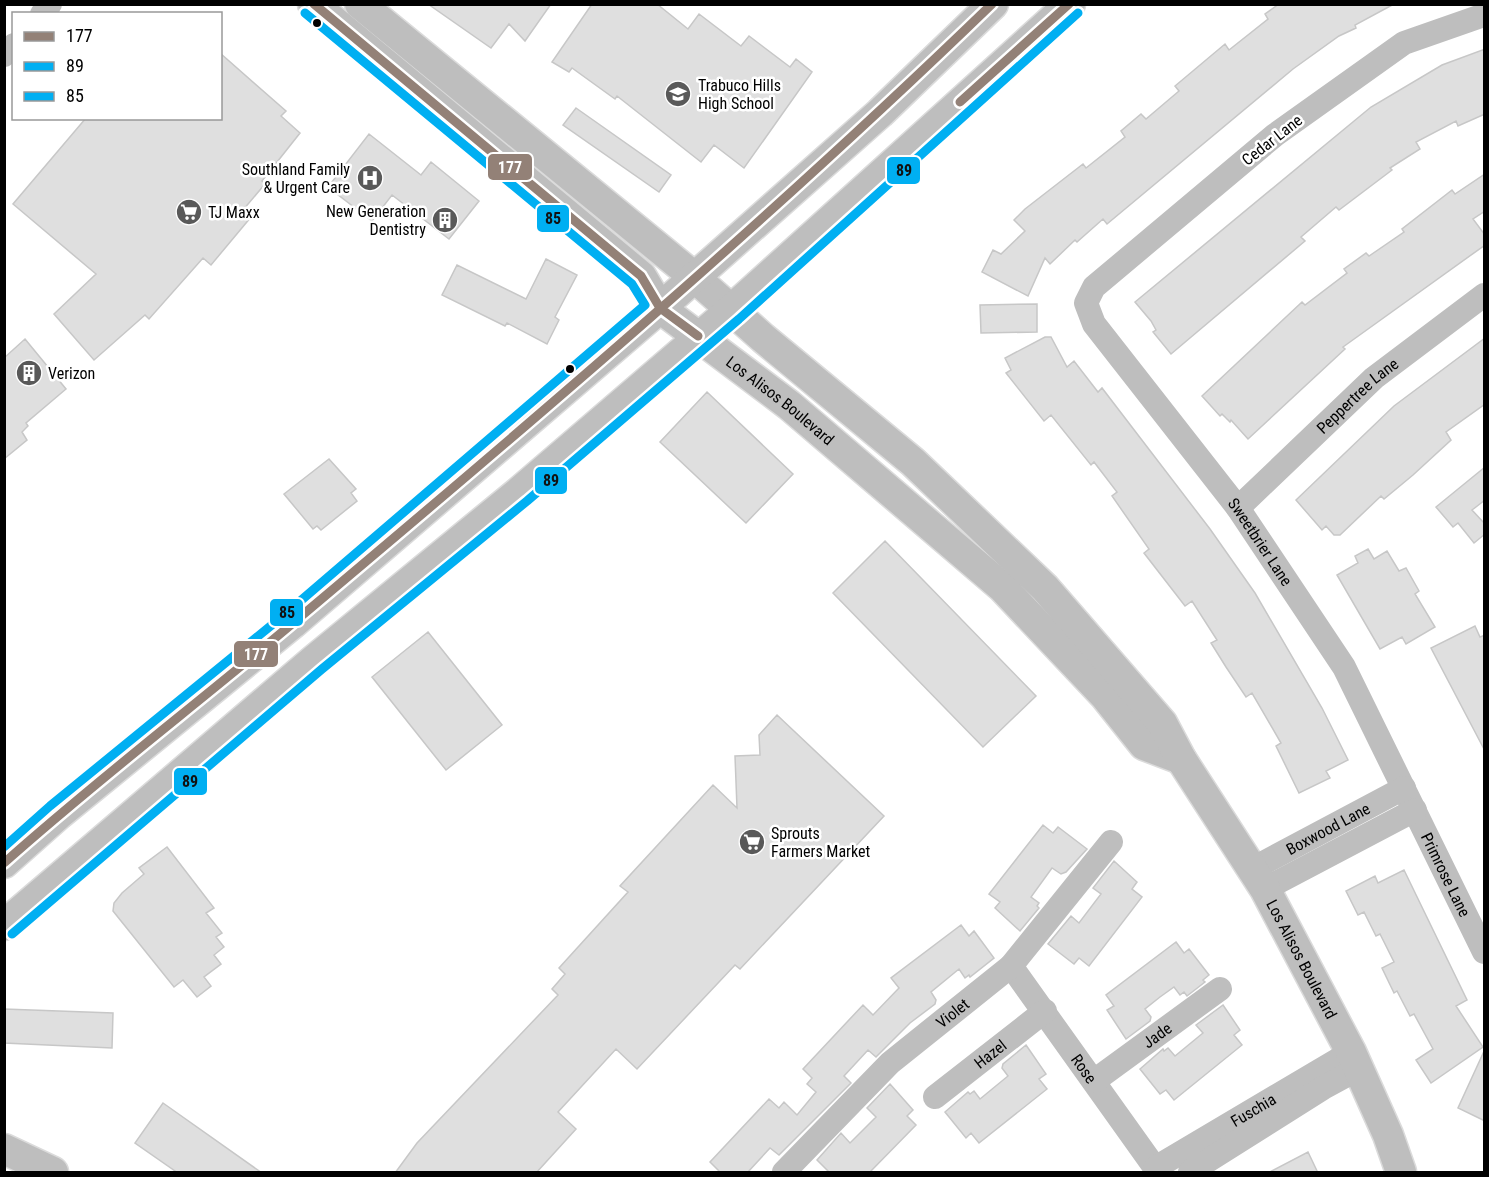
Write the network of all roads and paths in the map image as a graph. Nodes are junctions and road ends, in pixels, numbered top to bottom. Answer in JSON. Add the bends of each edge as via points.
{"nodes":[{"id":1,"x":313,"y":4,"type":"edge"},
{"id":2,"x":360,"y":4,"type":"edge"},
{"id":3,"x":993,"y":4,"type":"edge"},
{"id":4,"x":1070,"y":4,"type":"edge"},
{"id":5,"x":1485,"y":15,"type":"edge"},
{"id":6,"x":693,"y":276,"type":"junction"},
{"id":7,"x":1485,"y":295,"type":"edge"},
{"id":8,"x":1086,"y":303,"type":"joint"},
{"id":9,"x":660,"y":308,"type":"junction"},
{"id":10,"x":731,"y":310,"type":"junction"},
{"id":11,"x":698,"y":336,"type":"junction"},
{"id":12,"x":1238,"y":508,"type":"junction"},
{"id":13,"x":1181,"y":759,"type":"junction"},
{"id":14,"x":1409,"y":798,"type":"junction"},
{"id":15,"x":1111,"y":842,"type":"dead end"},
{"id":16,"x":4,"y":863,"type":"edge"},
{"id":17,"x":1258,"y":879,"type":"junction"},
{"id":18,"x":4,"y":925,"type":"edge"},
{"id":19,"x":1485,"y":952,"type":"edge"},
{"id":20,"x":1011,"y":966,"type":"junction"},
{"id":21,"x":1220,"y":989,"type":"dead end"},
{"id":22,"x":1045,"y":1011,"type":"junction"},
{"id":23,"x":1354,"y":1060,"type":"junction"},
{"id":24,"x":1094,"y":1081,"type":"junction"},
{"id":25,"x":935,"y":1097,"type":"dead end"},
{"id":26,"x":4,"y":1149,"type":"edge"},
{"id":27,"x":1156,"y":1170,"type":"edge"},
{"id":28,"x":788,"y":1171,"type":"edge"},
{"id":29,"x":53,"y":1173,"type":"edge"},
{"id":30,"x":1190,"y":1173,"type":"edge"},
{"id":31,"x":1401,"y":1173,"type":"edge"}],
"edges":[{"from":1,"to":9,"type":"main road","name":"Los Alisos Boulevard","via":[[641,276]]},
{"from":2,"to":6,"type":"main road","name":"Los Alisos Boulevard"},
{"from":3,"to":6,"type":"main road","via":[[880,113]]},
{"from":4,"to":10,"type":"main road"},
{"from":5,"to":8,"type":"street","name":"Cedar Lane","via":[[1404,43],[1275,135],[1094,287]]},
{"from":6,"to":9,"type":"main road"},
{"from":6,"to":10,"type":"main road","name":"Los Alisos Boulevard"},
{"from":7,"to":12,"type":"street","name":"Peppertree Lane","via":[[1374,378]]},
{"from":8,"to":12,"type":"street","name":"Sweetbrier Lane","via":[[1094,324]]},
{"from":9,"to":11,"type":"main road","name":"Los Alisos Boulevard"},
{"from":9,"to":16,"type":"main road"},
{"from":10,"to":11,"type":"main road"},
{"from":10,"to":13,"type":"main road","name":"Los Alisos Boulevard","via":[[913,462],[1044,588],[1162,723]]},
{"from":11,"to":13,"type":"main road","name":"Los Alisos Boulevard","via":[[789,405],[1002,587],[1105,696],[1144,745]]},
{"from":11,"to":18,"type":"main road","via":[[519,492],[314,660]]},
{"from":12,"to":14,"type":"street","name":"Sweetbrier Lane","via":[[1344,666]]},
{"from":13,"to":17,"type":"main road","name":"Los Alisos Boulevard"},
{"from":14,"to":17,"type":"street","name":"Boxwood Lane"},
{"from":14,"to":19,"type":"street","name":"Primrose Lane"},
{"from":15,"to":20,"type":"street","name":"Violet"},
{"from":17,"to":23,"type":"main road","name":"Los Alisos Boulevard"},
{"from":20,"to":22,"type":"street","name":"Rose"},
{"from":20,"to":28,"type":"street","name":"Violet","via":[[890,1063]]},
{"from":21,"to":24,"type":"street","name":"Jade"},
{"from":22,"to":24,"type":"street","name":"Rose"},
{"from":22,"to":25,"type":"street","name":"Hazel"},
{"from":23,"to":27,"type":"street","name":"Fuschia"},
{"from":23,"to":30,"type":"street","name":"Fuschia","via":[[1323,1088]]},
{"from":23,"to":31,"type":"main road","name":"Los Alisos Boulevard"},
{"from":24,"to":27,"type":"street","name":"Rose"},
{"from":26,"to":29,"type":"main road"}]}
